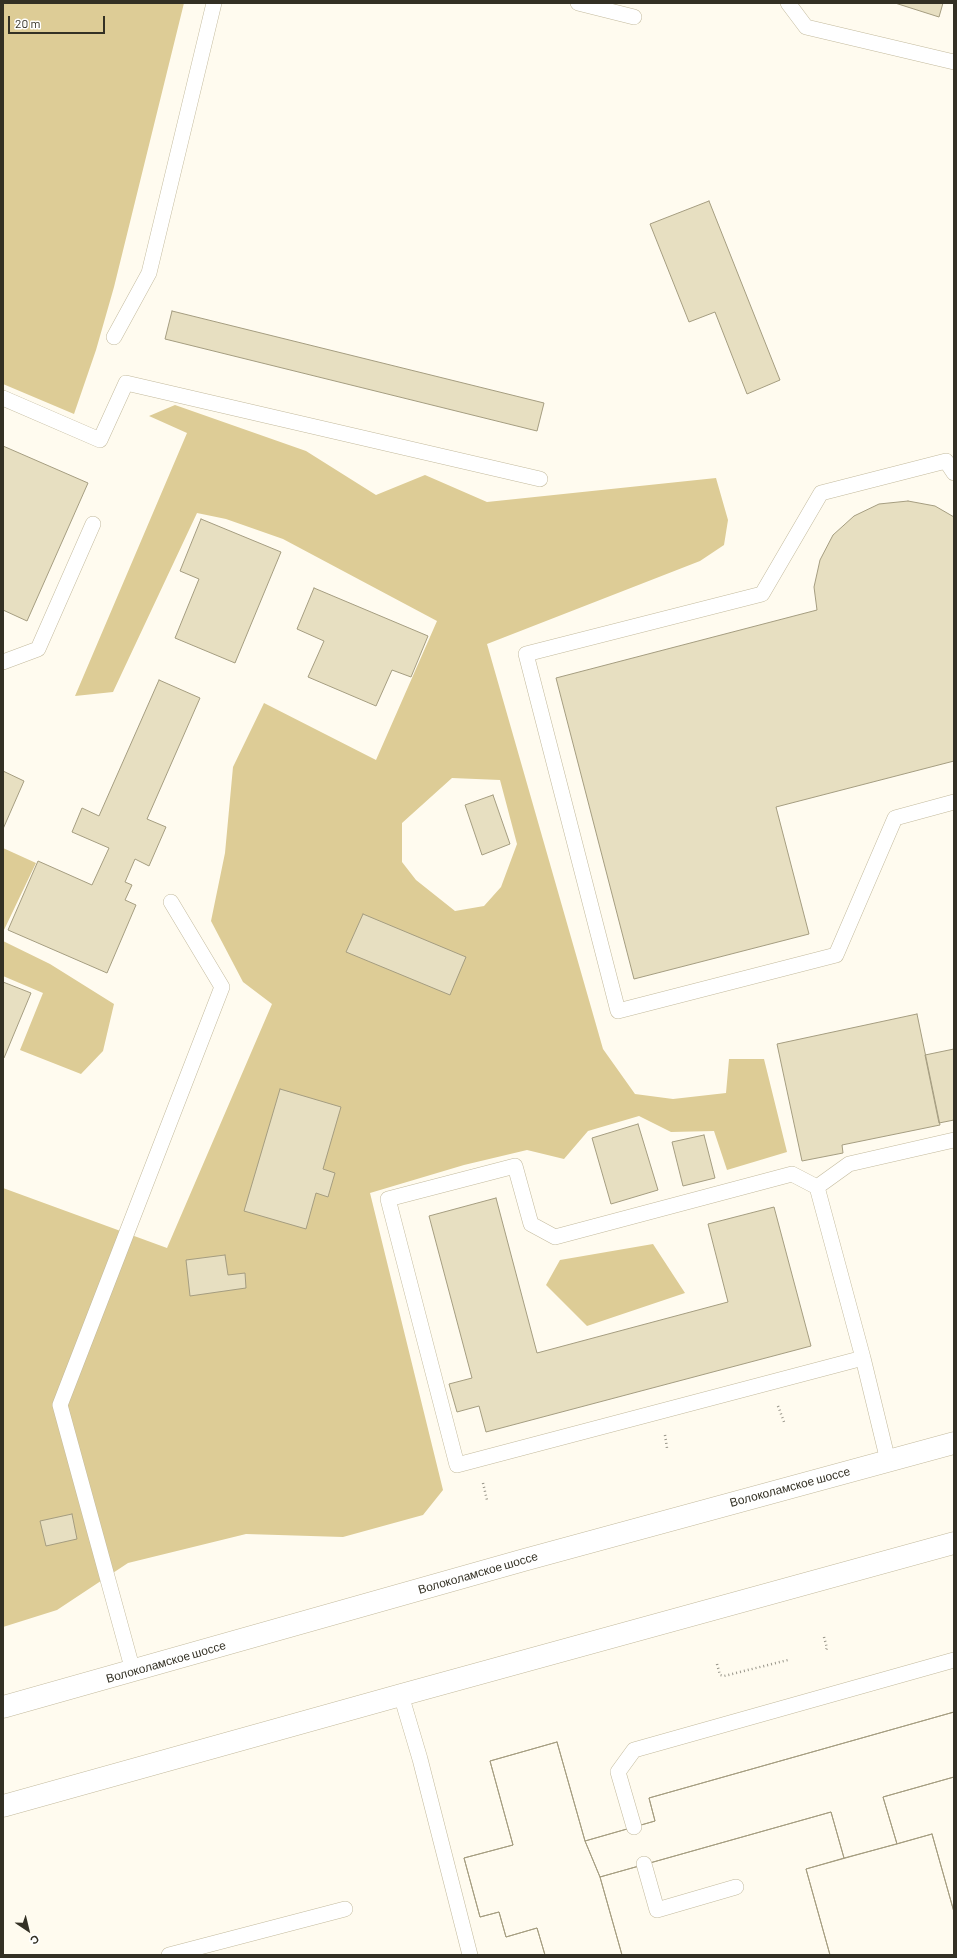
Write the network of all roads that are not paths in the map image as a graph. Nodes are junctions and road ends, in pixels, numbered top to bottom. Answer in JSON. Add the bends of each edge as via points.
{"nodes":[{"id":1,"x":214,"y":3,"type":"edge"},
{"id":2,"x":578,"y":3,"type":"edge"},
{"id":3,"x":788,"y":3,"type":"edge"},
{"id":4,"x":634,"y":17,"type":"dead end"},
{"id":5,"x":954,"y":62,"type":"edge"},
{"id":6,"x":114,"y":337,"type":"dead end"},
{"id":7,"x":3,"y":398,"type":"edge"},
{"id":8,"x":954,"y":473,"type":"edge"},
{"id":9,"x":540,"y":479,"type":"dead end"},
{"id":10,"x":93,"y":524,"type":"dead end"},
{"id":11,"x":3,"y":662,"type":"edge"},
{"id":12,"x":954,"y":802,"type":"edge"},
{"id":13,"x":171,"y":902,"type":"dead end"},
{"id":14,"x":954,"y":1140,"type":"edge"},
{"id":15,"x":817,"y":1187,"type":"junction"},
{"id":16,"x":862,"y":1358,"type":"junction"},
{"id":17,"x":954,"y":1442,"type":"edge"},
{"id":18,"x":888,"y":1460,"type":"junction"},
{"id":19,"x":954,"y":1543,"type":"edge"},
{"id":20,"x":954,"y":1660,"type":"edge"},
{"id":21,"x":133,"y":1671,"type":"junction"},
{"id":22,"x":401,"y":1694,"type":"junction"},
{"id":23,"x":3,"y":1707,"type":"edge"},
{"id":24,"x":3,"y":1806,"type":"edge"},
{"id":25,"x":634,"y":1827,"type":"dead end"},
{"id":26,"x":644,"y":1864,"type":"dead end"},
{"id":27,"x":736,"y":1887,"type":"dead end"},
{"id":28,"x":345,"y":1909,"type":"dead end"},
{"id":29,"x":169,"y":1955,"type":"edge"},
{"id":30,"x":470,"y":1955,"type":"edge"}],
"edges":[{"from":1,"to":6,"type":"lane","via":[[148,273]]},
{"from":2,"to":4,"type":"lane"},
{"from":3,"to":5,"type":"lane","via":[[806,27]]},
{"from":7,"to":9,"type":"lane","via":[[100,440],[126,383]]},
{"from":8,"to":12,"type":"lane","via":[[946,461],[821,493],[762,594],[526,654],[618,1012],[836,955],[895,818]]},
{"from":10,"to":11,"type":"lane","via":[[38,648]]},
{"from":13,"to":21,"type":"lane","via":[[222,987],[60,1405]]},
{"from":14,"to":15,"type":"lane","via":[[849,1164]]},
{"from":15,"to":16,"type":"lane"},
{"from":15,"to":16,"type":"lane","via":[[792,1174],[555,1237],[531,1224],[515,1166],[388,1199],[457,1465]]},
{"from":16,"to":18,"type":"lane"},
{"from":17,"to":18,"type":"main road","name":"Волоколамское шоссе"},
{"from":18,"to":21,"type":"main road","name":"Волоколамское шоссе"},
{"from":19,"to":22,"type":"main road"},
{"from":20,"to":25,"type":"lane","via":[[634,1750],[618,1772]]},
{"from":21,"to":23,"type":"main road","name":"Волоколамское шоссе"},
{"from":22,"to":24,"type":"main road"},
{"from":22,"to":30,"type":"lane"},
{"from":26,"to":27,"type":"lane","via":[[657,1910]]},
{"from":28,"to":29,"type":"lane"}]}
